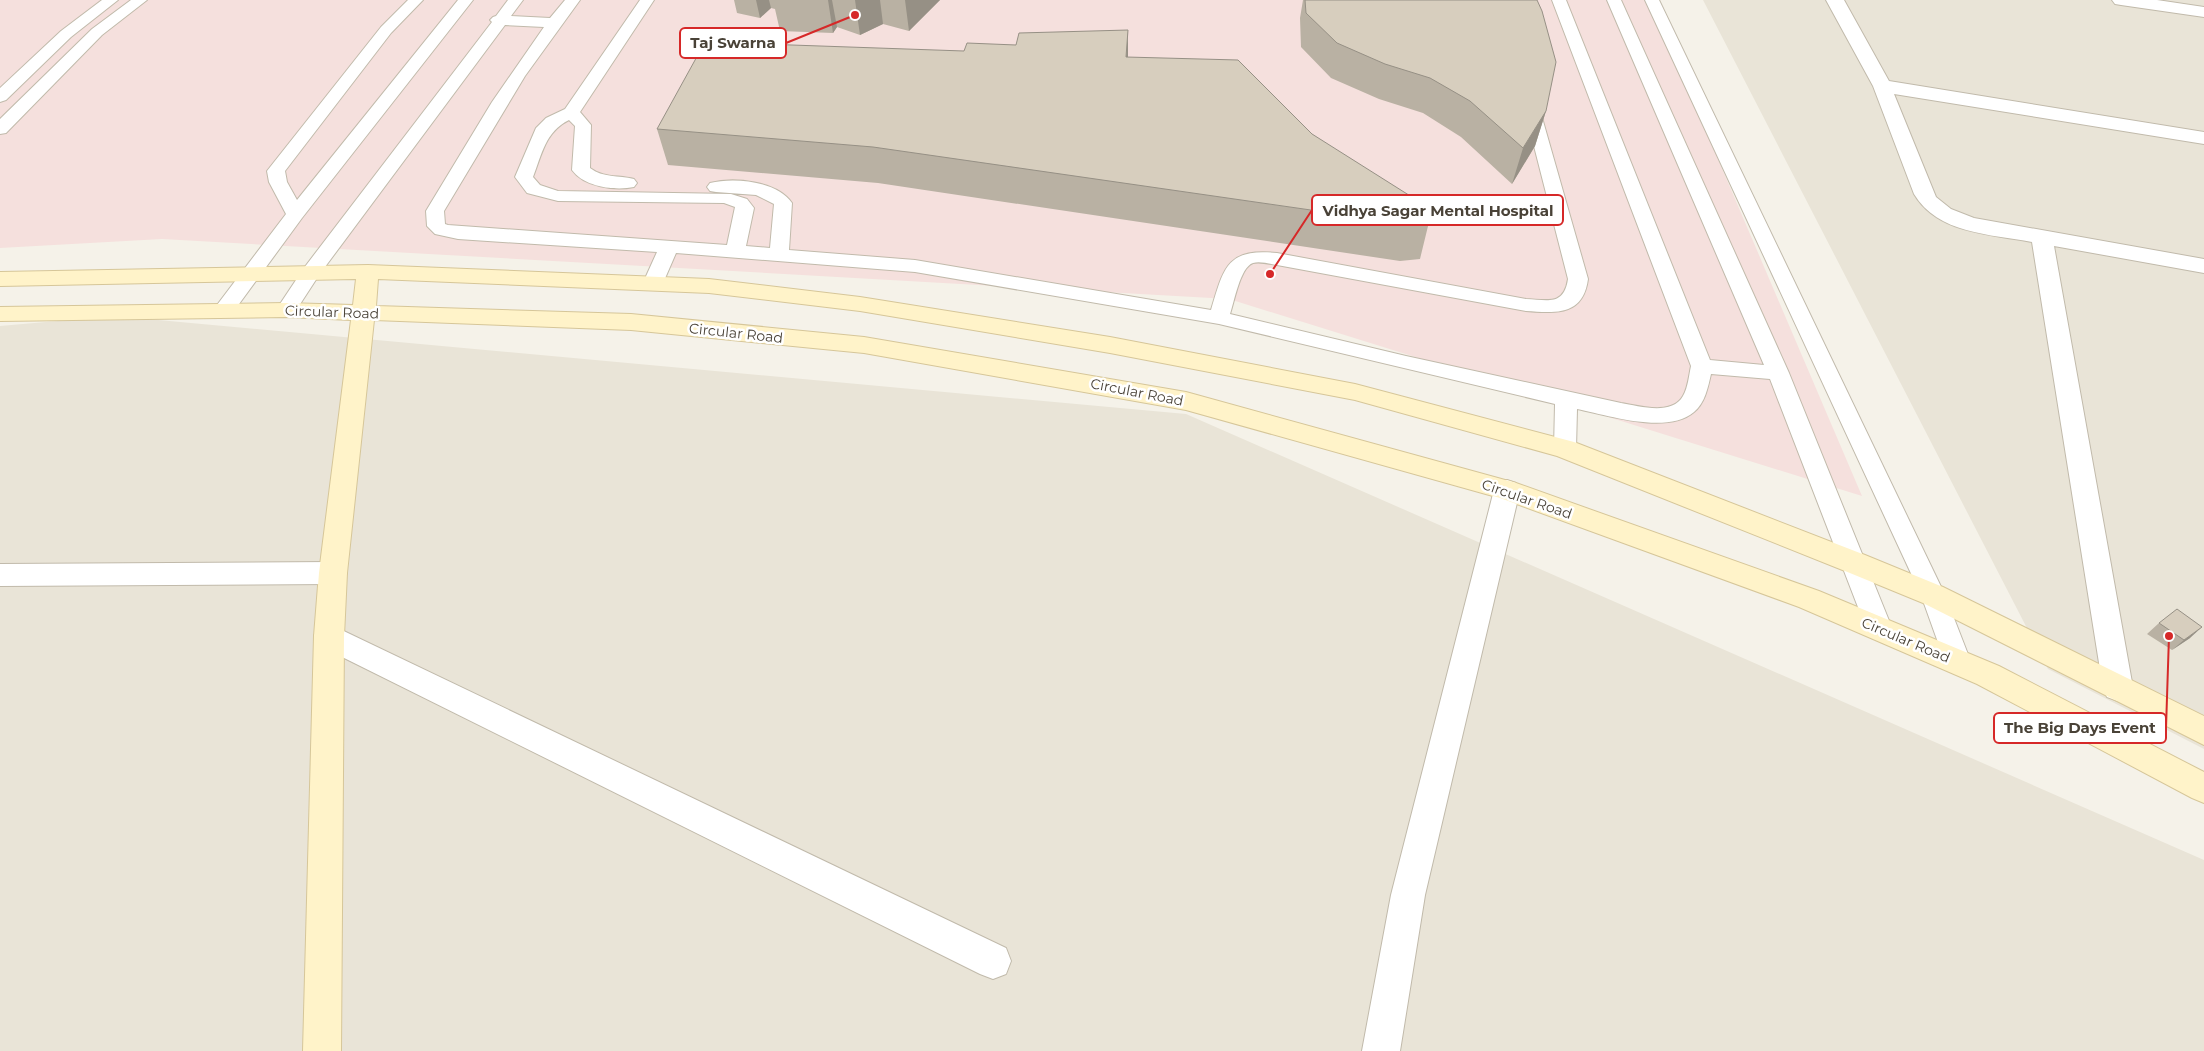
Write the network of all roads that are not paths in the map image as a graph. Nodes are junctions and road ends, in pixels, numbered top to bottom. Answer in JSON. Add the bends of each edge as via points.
{"nodes":[{"id":1,"x":111,"y":0,"type":"edge"},
{"id":2,"x":140,"y":0,"type":"edge"},
{"id":3,"x":416,"y":0,"type":"edge"},
{"id":4,"x":466,"y":0,"type":"edge"},
{"id":5,"x":516,"y":0,"type":"edge"},
{"id":6,"x":573,"y":0,"type":"edge"},
{"id":7,"x":647,"y":0,"type":"edge"},
{"id":8,"x":1559,"y":0,"type":"edge"},
{"id":9,"x":1614,"y":0,"type":"edge"},
{"id":10,"x":1652,"y":0,"type":"edge"},
{"id":11,"x":1835,"y":0,"type":"edge"},
{"id":12,"x":2121,"y":0,"type":"edge"},
{"id":13,"x":2192,"y":7,"type":"edge"},
{"id":14,"x":498,"y":20,"type":"junction"},
{"id":15,"x":554,"y":22,"type":"junction"},
{"id":16,"x":1526,"y":86,"type":"edge"},
{"id":17,"x":1882,"y":86,"type":"junction"},
{"id":18,"x":0,"y":97,"type":"edge"},
{"id":19,"x":571,"y":113,"type":"junction"},
{"id":20,"x":0,"y":129,"type":"edge"},
{"id":21,"x":2204,"y":138,"type":"edge"},
{"id":22,"x":296,"y":214,"type":"junction"},
{"id":23,"x":2042,"y":237,"type":"junction"},
{"id":24,"x":669,"y":247,"type":"junction"},
{"id":25,"x":735,"y":251,"type":"junction"},
{"id":26,"x":779,"y":254,"type":"junction"},
{"id":27,"x":2204,"y":266,"type":"edge"},
{"id":28,"x":312,"y":272,"type":"junction"},
{"id":29,"x":368,"y":272,"type":"junction"},
{"id":30,"x":250,"y":273,"type":"junction"},
{"id":31,"x":0,"y":279,"type":"edge"},
{"id":32,"x":653,"y":283,"type":"junction"},
{"id":33,"x":224,"y":310,"type":"junction"},
{"id":34,"x":286,"y":310,"type":"junction"},
{"id":35,"x":363,"y":313,"type":"junction"},
{"id":36,"x":0,"y":314,"type":"edge"},
{"id":37,"x":1219,"y":318,"type":"junction"},
{"id":38,"x":1702,"y":366,"type":"junction"},
{"id":39,"x":1778,"y":372,"type":"junction"},
{"id":40,"x":1566,"y":399,"type":"junction"},
{"id":41,"x":1565,"y":449,"type":"junction"},
{"id":42,"x":1507,"y":490,"type":"junction"},
{"id":43,"x":1855,"y":564,"type":"junction"},
{"id":44,"x":333,"y":573,"type":"junction"},
{"id":45,"x":0,"y":575,"type":"edge"},
{"id":46,"x":1933,"y":594,"type":"junction"},
{"id":47,"x":1879,"y":628,"type":"junction"},
{"id":48,"x":329,"y":636,"type":"junction"},
{"id":49,"x":1958,"y":662,"type":"junction"},
{"id":50,"x":2118,"y":688,"type":"junction"},
{"id":51,"x":2204,"y":731,"type":"edge"},
{"id":52,"x":2204,"y":788,"type":"edge"},
{"id":53,"x":993,"y":961,"type":"dead end"},
{"id":54,"x":322,"y":1051,"type":"edge"},
{"id":55,"x":1381,"y":1051,"type":"edge"}],
"edges":[{"from":1,"to":18,"type":"lane","via":[[66,34]]},
{"from":2,"to":20,"type":"lane","via":[[97,32]]},
{"from":3,"to":22,"type":"lane","via":[[386,30],[276,171],[278,182]]},
{"from":4,"to":22,"type":"lane"},
{"from":5,"to":14,"type":"lane"},
{"from":6,"to":15,"type":"lane"},
{"from":7,"to":19,"type":"lane"},
{"from":8,"to":38,"type":"lane"},
{"from":9,"to":39,"type":"lane"},
{"from":10,"to":46,"type":"lane"},
{"from":11,"to":17,"type":"street"},
{"from":12,"to":13,"type":"street"},
{"from":14,"to":15,"type":"lane"},
{"from":14,"to":28,"type":"lane"},
{"from":15,"to":24,"type":"lane","via":[[505,94],[435,211],[436,226],[458,234]]},
{"from":16,"to":37,"type":"lane","via":[[1578,279],[1578,292],[1573,300],[1556,306],[1526,305],[1277,258],[1261,258],[1244,259],[1236,266]]},
{"from":17,"to":21,"type":"street"},
{"from":17,"to":23,"type":"street","via":[[1929,204],[1946,216],[1970,224]]},
{"from":19,"to":25,"type":"lane","via":[[552,122],[542,132],[524,177],[530,187],[558,196],[735,200],[745,208]]},
{"from":19,"to":26,"type":"lane","via":[[583,125],[581,170],[594,180],[746,188],[779,198],[783,203]]},
{"from":22,"to":30,"type":"lane"},
{"from":23,"to":27,"type":"street"},
{"from":23,"to":50,"type":"street"},
{"from":24,"to":25,"type":"lane"},
{"from":24,"to":32,"type":"lane"},
{"from":25,"to":26,"type":"lane"},
{"from":26,"to":37,"type":"lane","via":[[915,266]]},
{"from":28,"to":29,"type":"street"},
{"from":28,"to":30,"type":"street"},
{"from":28,"to":34,"type":"lane"},
{"from":29,"to":32,"type":"street"},
{"from":29,"to":35,"type":"street"},
{"from":30,"to":31,"type":"street"},
{"from":30,"to":33,"type":"lane"},
{"from":32,"to":41,"type":"street","via":[[860,304],[1110,345],[1355,392]]},
{"from":33,"to":34,"type":"street","name":"Circular Road"},
{"from":33,"to":36,"type":"street","name":"Circular Road"},
{"from":34,"to":35,"type":"street","name":"Circular Road"},
{"from":35,"to":42,"type":"street","name":"Circular Road","via":[[631,322],[873,347],[1186,401]]},
{"from":35,"to":44,"type":"street"},
{"from":37,"to":40,"type":"lane"},
{"from":38,"to":39,"type":"lane"},
{"from":38,"to":40,"type":"lane","via":[[1692,400],[1673,414],[1647,414]]},
{"from":39,"to":43,"type":"lane"},
{"from":40,"to":41,"type":"lane"},
{"from":41,"to":43,"type":"street"},
{"from":42,"to":47,"type":"street","name":"Circular Road","via":[[1809,599]]},
{"from":42,"to":55,"type":"street","via":[[1408,895]]},
{"from":43,"to":46,"type":"street"},
{"from":43,"to":47,"type":"lane"},
{"from":44,"to":45,"type":"street"},
{"from":44,"to":48,"type":"street"},
{"from":46,"to":49,"type":"lane"},
{"from":46,"to":50,"type":"street"},
{"from":47,"to":49,"type":"street","name":"Circular Road"},
{"from":48,"to":53,"type":"street"},
{"from":48,"to":54,"type":"street"},
{"from":49,"to":52,"type":"street","name":"Circular Road"},
{"from":50,"to":51,"type":"street"}]}
